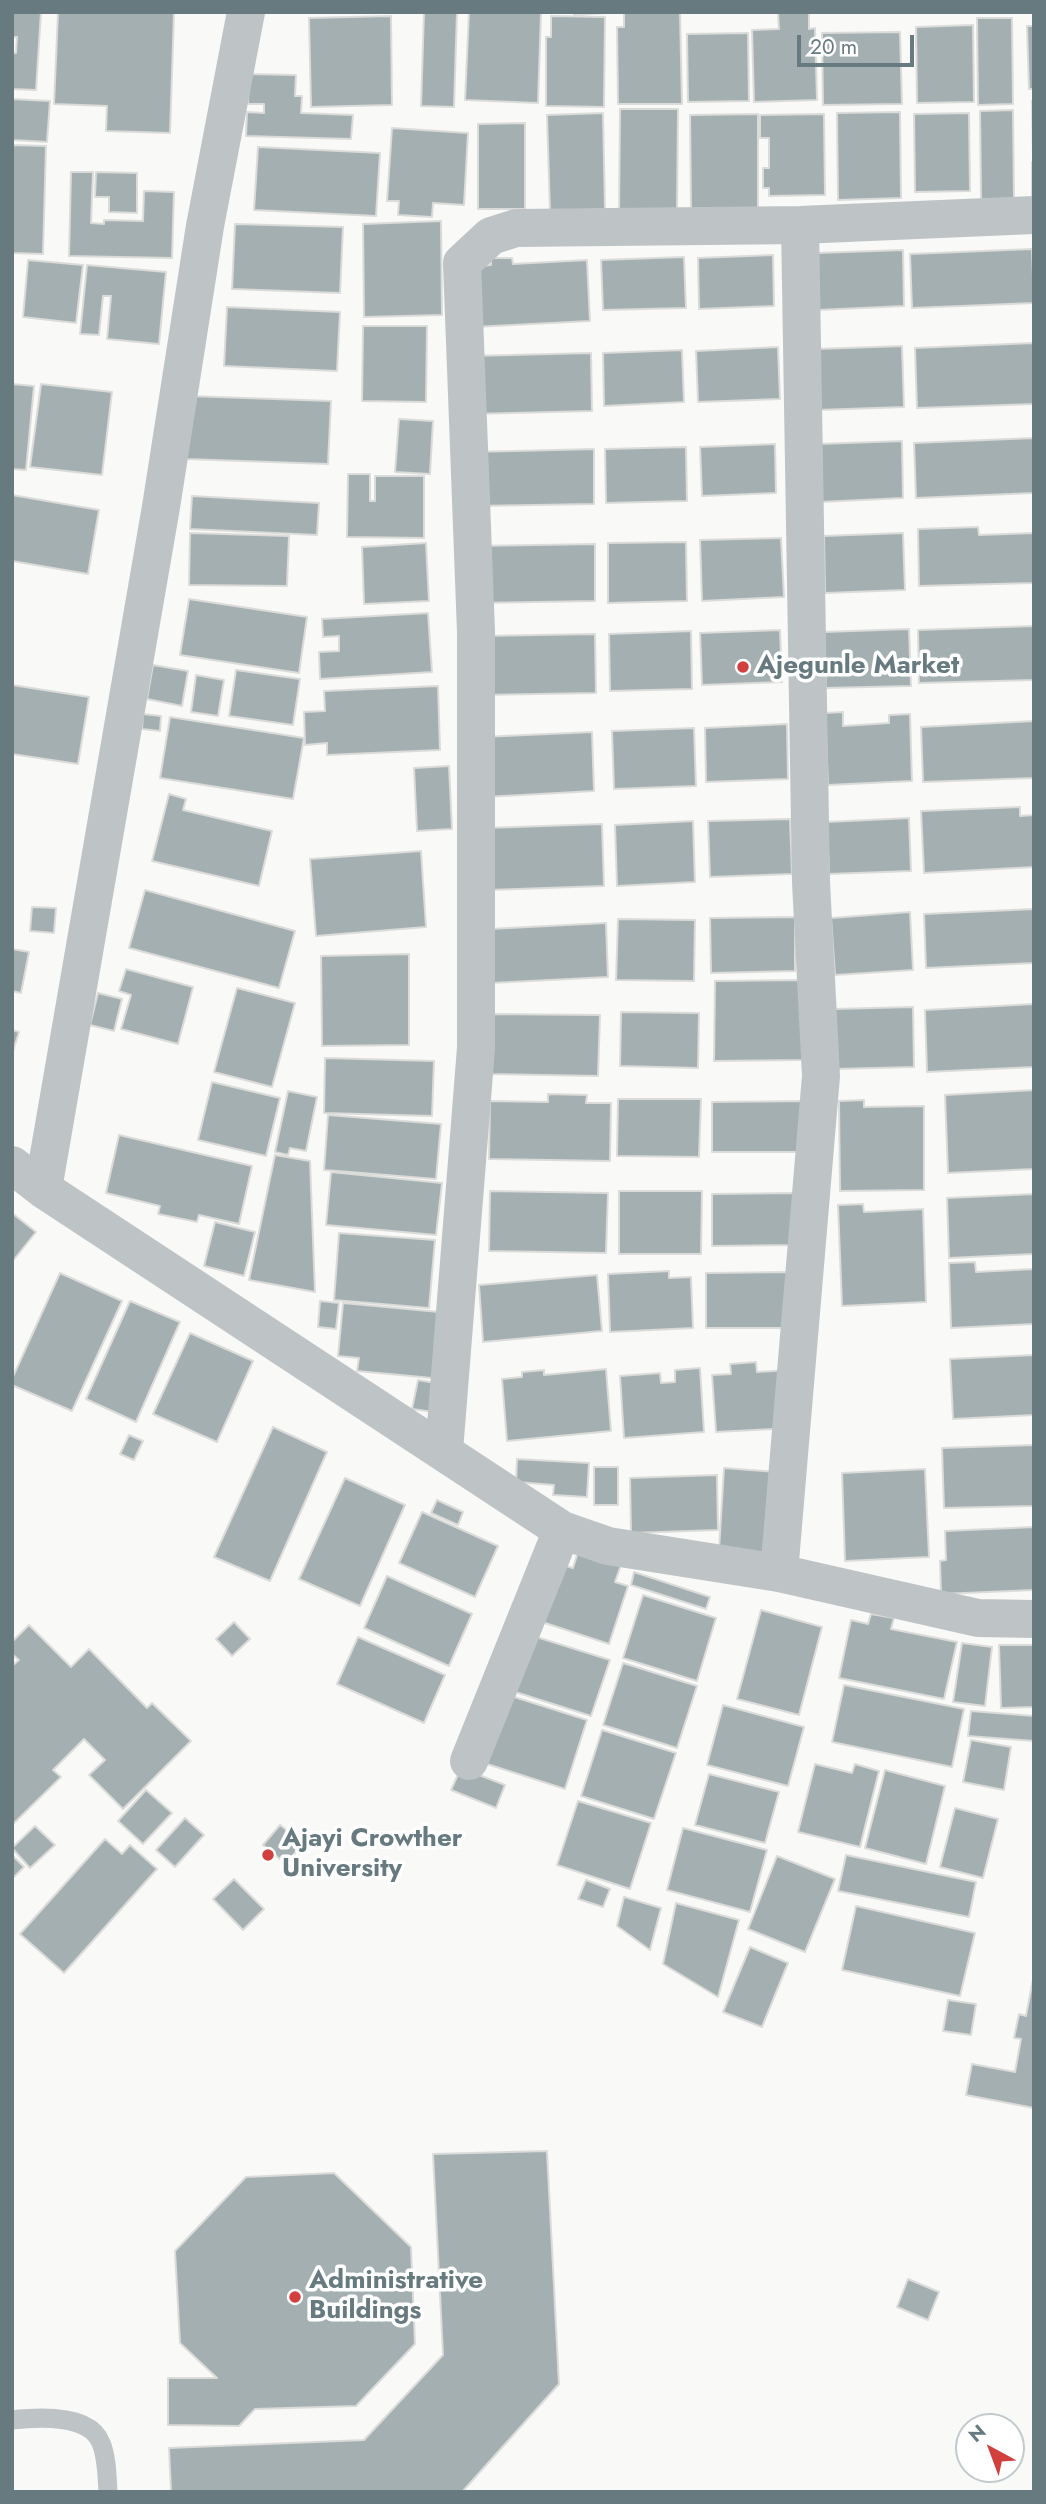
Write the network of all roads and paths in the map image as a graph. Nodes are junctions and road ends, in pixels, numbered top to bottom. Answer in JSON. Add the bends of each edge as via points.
{"nodes":[{"id":1,"x":246,"y":12,"type":"edge"},
{"id":2,"x":1034,"y":215,"type":"edge"},
{"id":3,"x":800,"y":225,"type":"junction"},
{"id":4,"x":12,"y":1165,"type":"edge"},
{"id":5,"x":43,"y":1189,"type":"junction"},
{"id":6,"x":444,"y":1451,"type":"junction"},
{"id":7,"x":562,"y":1530,"type":"junction"},
{"id":8,"x":779,"y":1573,"type":"junction"},
{"id":9,"x":1034,"y":1619,"type":"edge"},
{"id":10,"x":469,"y":1761,"type":"dead end"},
{"id":11,"x":12,"y":2420,"type":"edge"},
{"id":12,"x":108,"y":2492,"type":"edge"}],
"edges":[{"from":1,"to":5,"type":"street","via":[[205,226]]},
{"from":2,"to":3,"type":"street"},
{"from":3,"to":6,"type":"street","via":[[516,228],[491,236],[462,263],[476,632],[477,1048]]},
{"from":3,"to":8,"type":"street","via":[[811,882],[821,1076]]},
{"from":4,"to":5,"type":"street"},
{"from":5,"to":6,"type":"street"},
{"from":6,"to":7,"type":"street"},
{"from":7,"to":8,"type":"street","via":[[608,1546]]},
{"from":7,"to":10,"type":"street"},
{"from":8,"to":9,"type":"street","via":[[978,1618]]},
{"from":11,"to":12,"type":"lane","via":[[32,2417],[82,2422],[101,2441]]}]}
